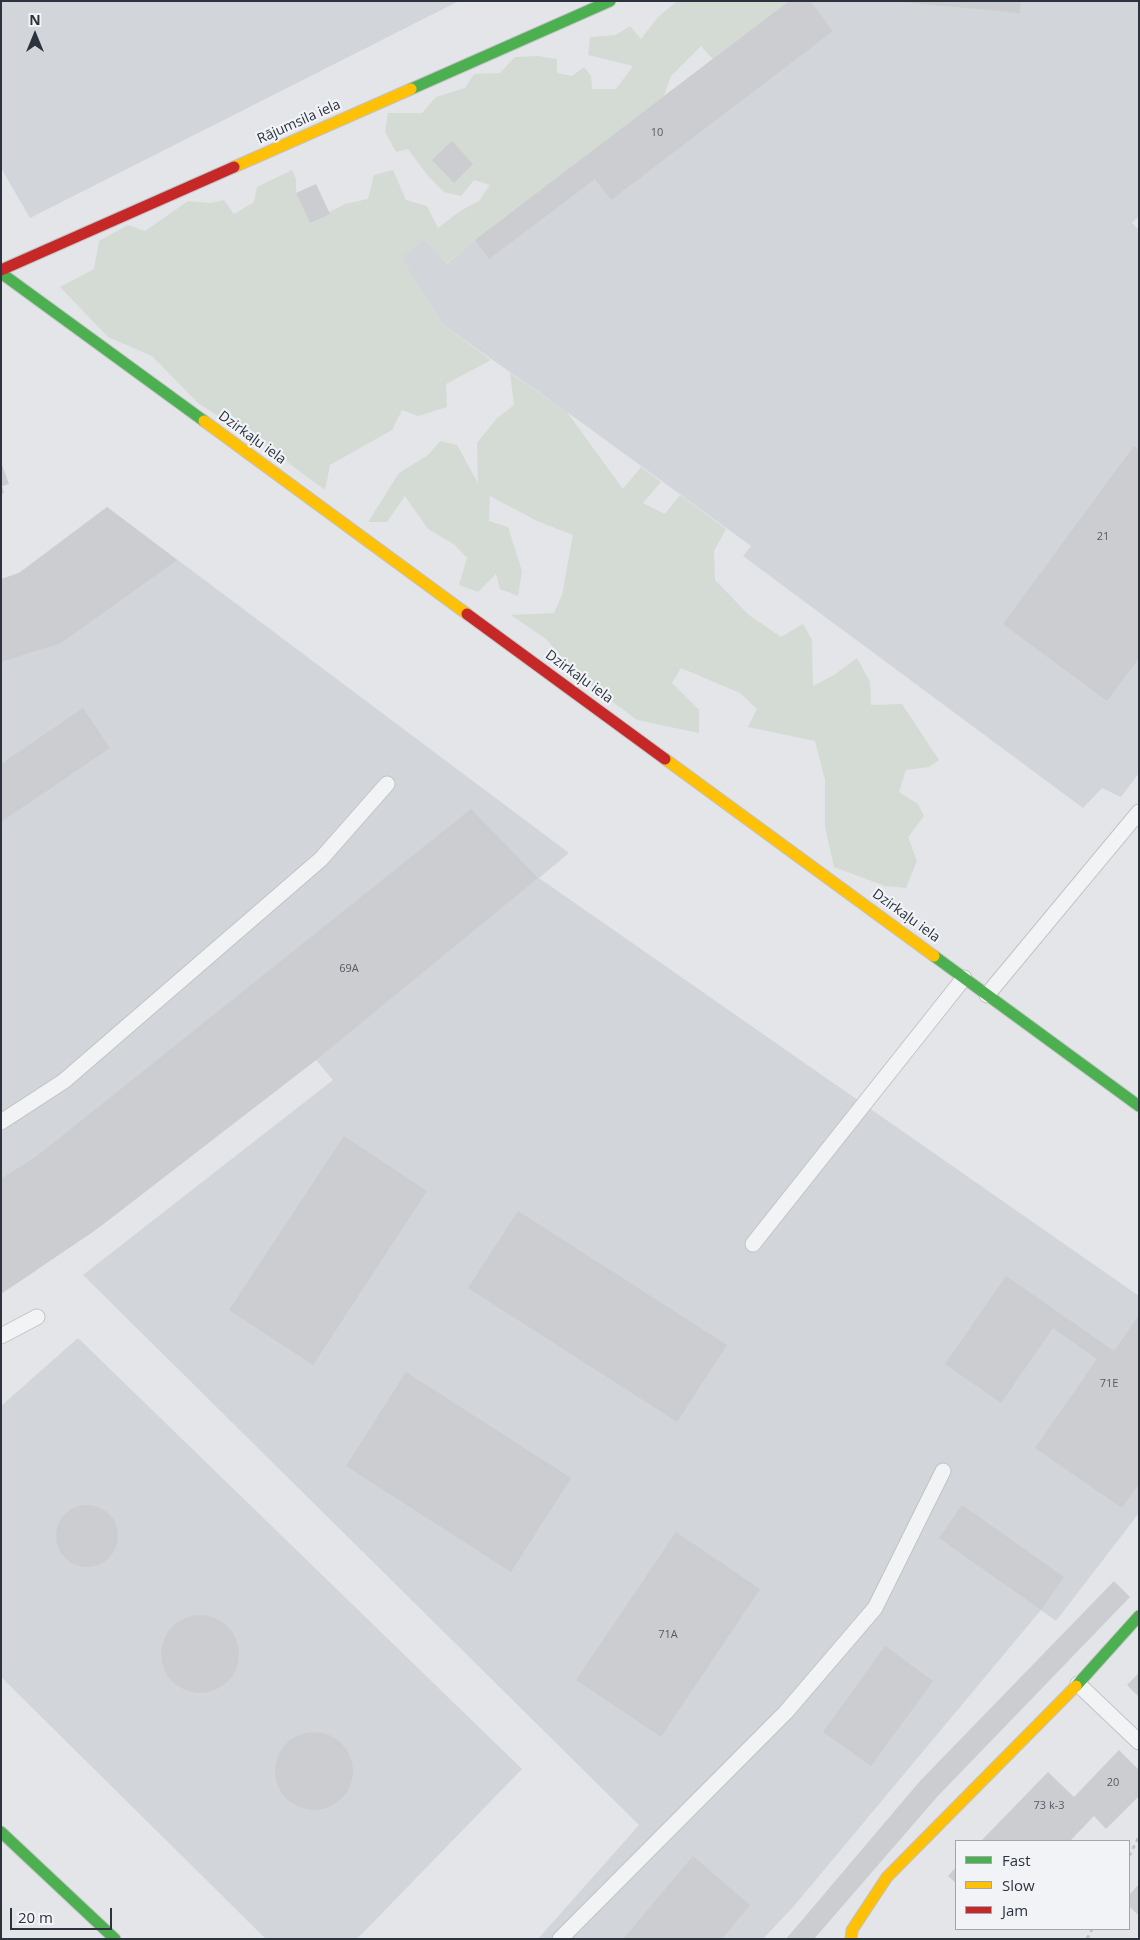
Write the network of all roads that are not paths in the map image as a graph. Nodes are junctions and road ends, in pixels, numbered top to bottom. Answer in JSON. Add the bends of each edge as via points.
{"nodes":[{"id":1,"x":610,"y":1,"type":"edge"},
{"id":2,"x":1,"y":271,"type":"edge"},
{"id":3,"x":387,"y":784,"type":"dead end"},
{"id":4,"x":1139,"y":812,"type":"edge"},
{"id":5,"x":964,"y":978,"type":"junction"},
{"id":6,"x":987,"y":994,"type":"junction"},
{"id":7,"x":1139,"y":1106,"type":"edge"},
{"id":8,"x":1,"y":1122,"type":"edge"},
{"id":9,"x":753,"y":1244,"type":"dead end"},
{"id":10,"x":37,"y":1317,"type":"dead end"},
{"id":11,"x":1,"y":1336,"type":"edge"},
{"id":12,"x":943,"y":1471,"type":"dead end"},
{"id":13,"x":1139,"y":1616,"type":"edge"},
{"id":14,"x":1078,"y":1684,"type":"junction"},
{"id":15,"x":1139,"y":1742,"type":"edge"},
{"id":16,"x":1,"y":1832,"type":"edge"},
{"id":17,"x":114,"y":1939,"type":"edge"},
{"id":18,"x":560,"y":1939,"type":"edge"},
{"id":19,"x":851,"y":1939,"type":"edge"}],
"edges":[{"from":1,"to":2,"type":"street","name":"Rājumsila iela"},
{"from":2,"to":5,"type":"street","name":"Dzirkaļu iela"},
{"from":3,"to":8,"type":"lane","via":[[321,859],[64,1081]]},
{"from":4,"to":6,"type":"lane"},
{"from":5,"to":6,"type":"street","name":"Dzirkaļu iela"},
{"from":5,"to":9,"type":"lane"},
{"from":6,"to":7,"type":"street","name":"Dzirkaļu iela"},
{"from":10,"to":11,"type":"lane"},
{"from":12,"to":18,"type":"lane","via":[[875,1608],[786,1712]]},
{"from":13,"to":14,"type":"street"},
{"from":14,"to":15,"type":"lane"},
{"from":14,"to":19,"type":"street","via":[[887,1877],[852,1930]]},
{"from":16,"to":17,"type":"street"}]}
